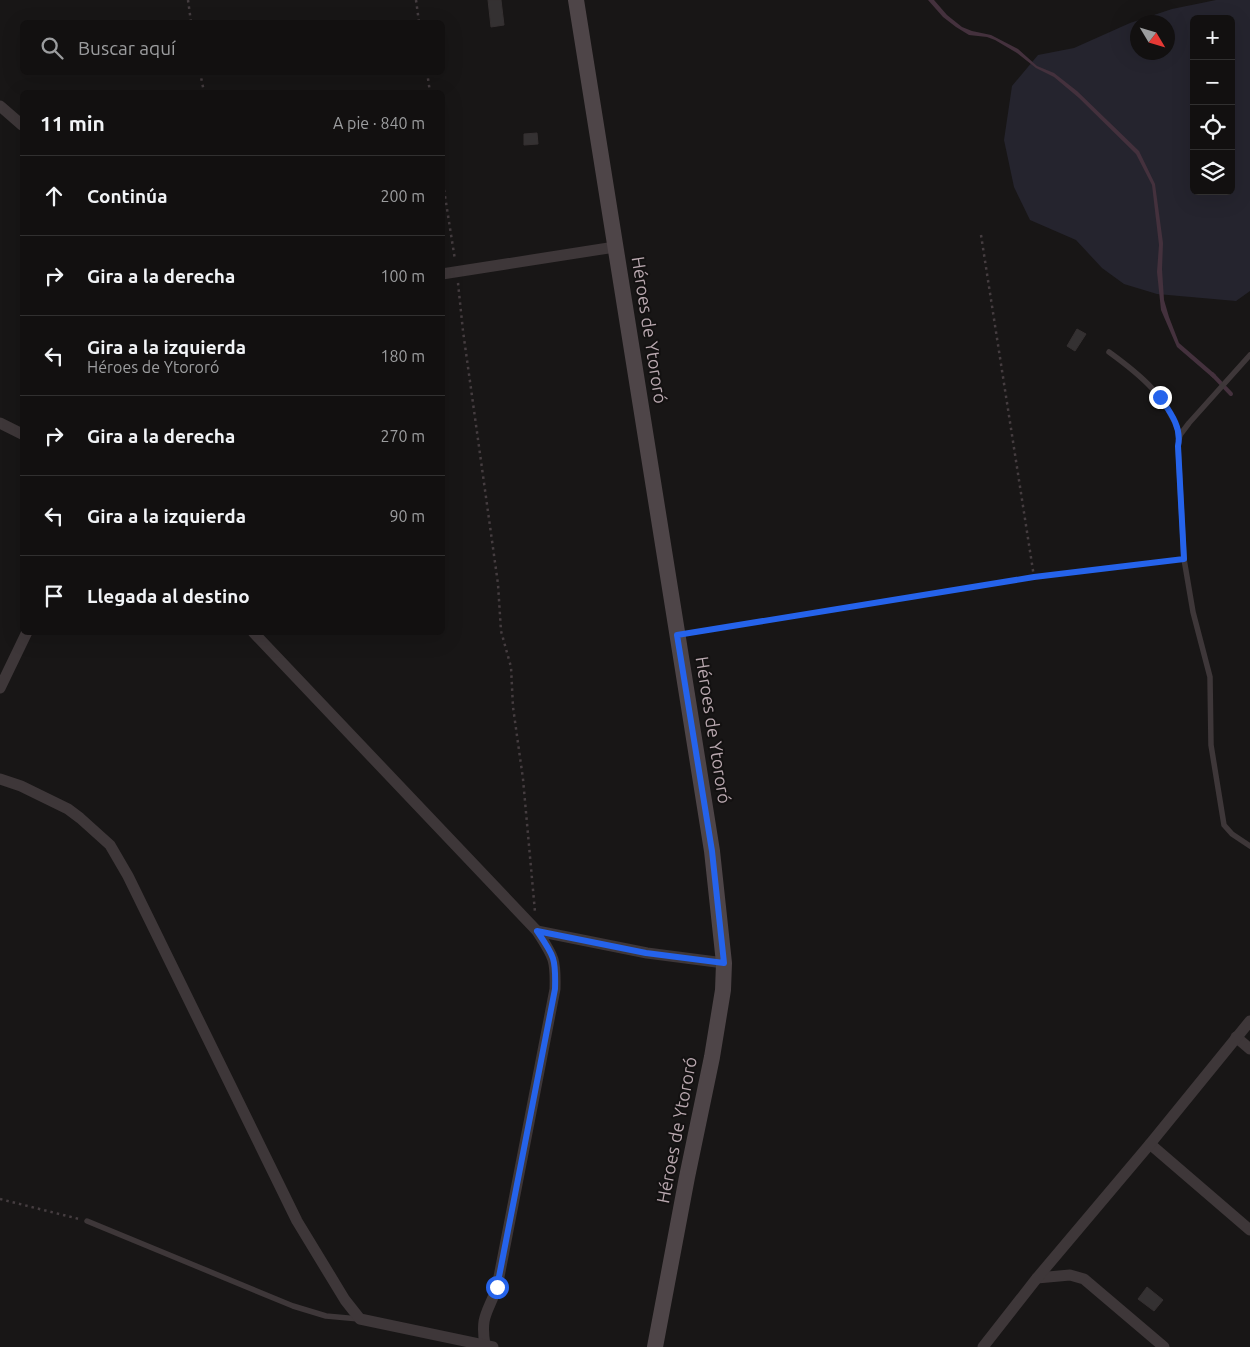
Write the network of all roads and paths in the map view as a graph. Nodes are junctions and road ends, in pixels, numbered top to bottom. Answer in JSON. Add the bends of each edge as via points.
{"nodes":[{"id":1,"x":188,"y":0,"type":"edge"},
{"id":2,"x":416,"y":0,"type":"edge"},
{"id":3,"x":576,"y":0,"type":"edge"},
{"id":4,"x":191,"y":20,"type":"edge"},
{"id":5,"x":419,"y":20,"type":"edge"},
{"id":6,"x":201,"y":75,"type":"edge"},
{"id":7,"x":427,"y":75,"type":"edge"},
{"id":8,"x":204,"y":90,"type":"edge"},
{"id":9,"x":430,"y":90,"type":"edge"},
{"id":10,"x":0,"y":106,"type":"edge"},
{"id":11,"x":20,"y":123,"type":"edge"},
{"id":12,"x":445,"y":196,"type":"edge"},
{"id":13,"x":981,"y":235,"type":"dead end"},
{"id":14,"x":615,"y":247,"type":"junction"},
{"id":15,"x":457,"y":272,"type":"junction"},
{"id":16,"x":445,"y":274,"type":"edge"},
{"id":17,"x":1109,"y":352,"type":"dead end"},
{"id":18,"x":1250,"y":355,"type":"edge"},
{"id":19,"x":0,"y":424,"type":"edge"},
{"id":20,"x":20,"y":433,"type":"edge"},
{"id":21,"x":1180,"y":435,"type":"junction"},
{"id":22,"x":1184,"y":559,"type":"junction"},
{"id":23,"x":1034,"y":577,"type":"junction"},
{"id":24,"x":26,"y":635,"type":"edge"},
{"id":25,"x":257,"y":635,"type":"edge"},
{"id":26,"x":677,"y":635,"type":"junction"},
{"id":27,"x":0,"y":688,"type":"edge"},
{"id":28,"x":0,"y":779,"type":"edge"},
{"id":29,"x":1250,"y":846,"type":"edge"},
{"id":30,"x":537,"y":931,"type":"junction"},
{"id":31,"x":724,"y":963,"type":"junction"},
{"id":32,"x":1250,"y":1021,"type":"edge"},
{"id":33,"x":1236,"y":1037,"type":"junction"},
{"id":34,"x":1250,"y":1049,"type":"edge"},
{"id":35,"x":1150,"y":1144,"type":"junction"},
{"id":36,"x":0,"y":1199,"type":"edge"},
{"id":37,"x":87,"y":1221,"type":"joint"},
{"id":38,"x":1250,"y":1230,"type":"edge"},
{"id":39,"x":1037,"y":1278,"type":"junction"},
{"id":40,"x":360,"y":1319,"type":"junction"},
{"id":41,"x":489,"y":1346,"type":"edge"},
{"id":42,"x":655,"y":1347,"type":"edge"},
{"id":43,"x":983,"y":1347,"type":"edge"},
{"id":44,"x":1164,"y":1347,"type":"edge"}],
"edges":[{"from":1,"to":4,"type":"path"},
{"from":2,"to":5,"type":"path"},
{"from":3,"to":14,"type":"main road","name":"Héroes de Ytororó"},
{"from":6,"to":8,"type":"path"},
{"from":7,"to":9,"type":"path"},
{"from":10,"to":11,"type":"street"},
{"from":12,"to":15,"type":"path"},
{"from":13,"to":23,"type":"path"},
{"from":14,"to":15,"type":"street"},
{"from":14,"to":26,"type":"main road","name":"Héroes de Ytororó"},
{"from":15,"to":16,"type":"street"},
{"from":15,"to":30,"type":"path","via":[[498,584],[501,631],[511,667]]},
{"from":17,"to":21,"type":"lane","via":[[1140,375],[1160,397],[1175,420]]},
{"from":18,"to":21,"type":"lane"},
{"from":19,"to":20,"type":"street"},
{"from":21,"to":22,"type":"lane"},
{"from":22,"to":23,"type":"path"},
{"from":22,"to":29,"type":"lane","via":[[1210,677],[1211,745],[1224,825]]},
{"from":23,"to":26,"type":"path"},
{"from":24,"to":27,"type":"street"},
{"from":25,"to":30,"type":"street"},
{"from":26,"to":31,"type":"main road","name":"Héroes de Ytororó","via":[[712,851]]},
{"from":28,"to":40,"type":"street","via":[[68,810],[110,845],[297,1221],[344,1300]]},
{"from":30,"to":31,"type":"street","via":[[646,953]]},
{"from":30,"to":41,"type":"street","via":[[553,955],[555,989],[497,1287],[484,1315],[482,1329]]},
{"from":31,"to":42,"type":"main road","name":"Héroes de Ytororó","via":[[712,1057]]},
{"from":32,"to":33,"type":"street"},
{"from":33,"to":34,"type":"street"},
{"from":33,"to":35,"type":"street"},
{"from":35,"to":38,"type":"street"},
{"from":35,"to":39,"type":"street"},
{"from":36,"to":37,"type":"path"},
{"from":37,"to":40,"type":"lane","via":[[293,1306],[326,1316]]},
{"from":39,"to":43,"type":"street"},
{"from":39,"to":44,"type":"street","via":[[1070,1275],[1084,1279]]},
{"from":40,"to":41,"type":"street"}]}
